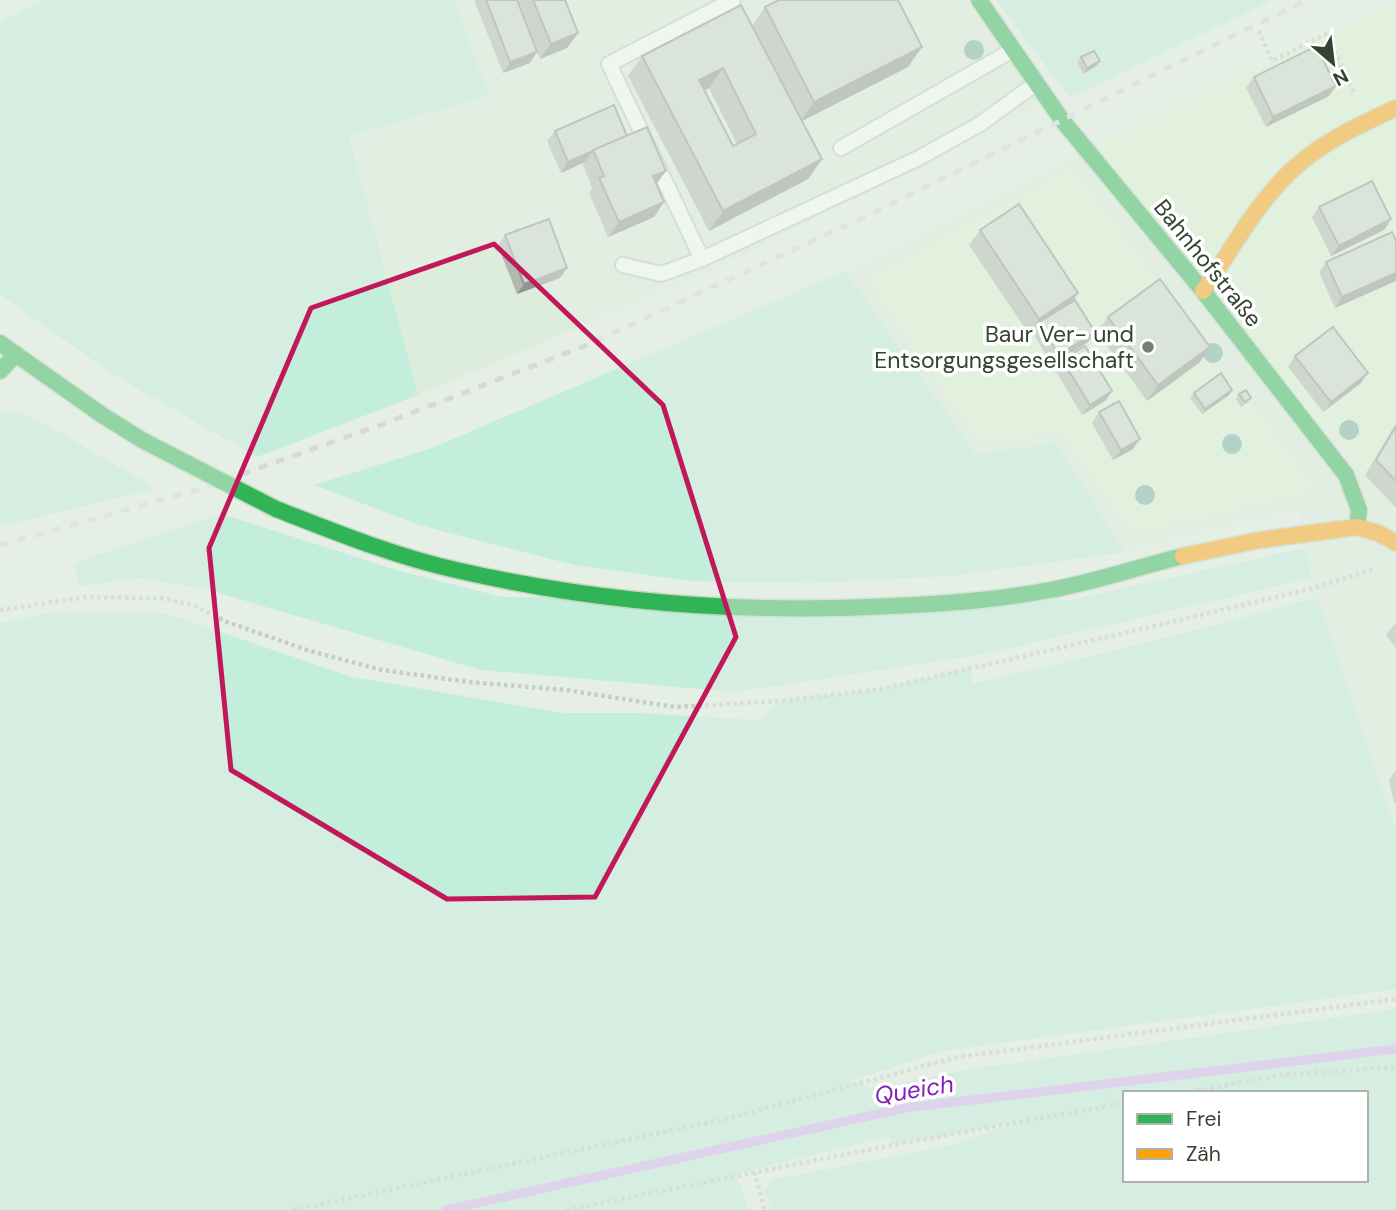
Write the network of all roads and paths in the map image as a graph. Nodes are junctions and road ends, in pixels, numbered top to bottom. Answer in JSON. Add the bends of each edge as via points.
{"nodes":[{"id":1,"x":733,"y":0,"type":"edge"},
{"id":2,"x":979,"y":0,"type":"edge"},
{"id":3,"x":1259,"y":31,"type":"dead end"},
{"id":4,"x":1012,"y":50,"type":"junction"},
{"id":5,"x":1036,"y":83,"type":"junction"},
{"id":6,"x":1396,"y":107,"type":"edge"},
{"id":7,"x":1368,"y":121,"type":"junction"},
{"id":8,"x":841,"y":148,"type":"dead end"},
{"id":9,"x":702,"y":259,"type":"junction"},
{"id":10,"x":623,"y":265,"type":"dead end"},
{"id":11,"x":1203,"y":291,"type":"junction"},
{"id":12,"x":0,"y":343,"type":"edge"},
{"id":13,"x":8,"y":353,"type":"edge"},
{"id":14,"x":0,"y":371,"type":"edge"},
{"id":15,"x":1357,"y":527,"type":"junction"},
{"id":16,"x":1396,"y":543,"type":"edge"},
{"id":17,"x":1384,"y":566,"type":"dead end"},
{"id":18,"x":0,"y":610,"type":"edge"},
{"id":19,"x":1396,"y":999,"type":"edge"},
{"id":20,"x":1396,"y":1067,"type":"edge"},
{"id":21,"x":1194,"y":1091,"type":"edge"},
{"id":22,"x":1123,"y":1103,"type":"edge"},
{"id":23,"x":754,"y":1172,"type":"junction"},
{"id":24,"x":293,"y":1210,"type":"edge"},
{"id":25,"x":566,"y":1210,"type":"edge"},
{"id":26,"x":765,"y":1210,"type":"edge"}],
"edges":[{"from":1,"to":9,"type":"lane","via":[[609,64]]},
{"from":2,"to":4,"type":"main road","name":"Bahnhofstraße"},
{"from":3,"to":7,"type":"path","via":[[1272,61],[1326,34]]},
{"from":4,"to":5,"type":"main road","name":"Bahnhofstraße"},
{"from":4,"to":8,"type":"lane"},
{"from":5,"to":9,"type":"lane","via":[[980,124],[919,158]]},
{"from":5,"to":11,"type":"main road","name":"Bahnhofstraße","via":[[1078,141]]},
{"from":6,"to":7,"type":"main road"},
{"from":7,"to":11,"type":"main road","via":[[1332,139],[1282,180]]},
{"from":9,"to":10,"type":"lane","via":[[661,274]]},
{"from":11,"to":15,"type":"main road","name":"Bahnhofstraße","via":[[1346,475],[1359,510]]},
{"from":12,"to":13,"type":"main road"},
{"from":13,"to":14,"type":"main road"},
{"from":13,"to":15,"type":"main road","bridge":true,"via":[[142,440],[218,482],[328,533],[432,564],[573,593],[716,606],[844,610],[933,605],[1028,594],[1205,550]]},
{"from":15,"to":16,"type":"main road"},
{"from":17,"to":18,"type":"path","via":[[1301,591],[881,689],[675,707],[382,670],[163,598],[87,597]]},
{"from":19,"to":24,"type":"path","via":[[958,1057],[725,1119]]},
{"from":20,"to":21,"type":"path","via":[[1281,1075]]},
{"from":22,"to":23,"type":"path"},
{"from":23,"to":25,"type":"path"},
{"from":23,"to":26,"type":"path"}]}
